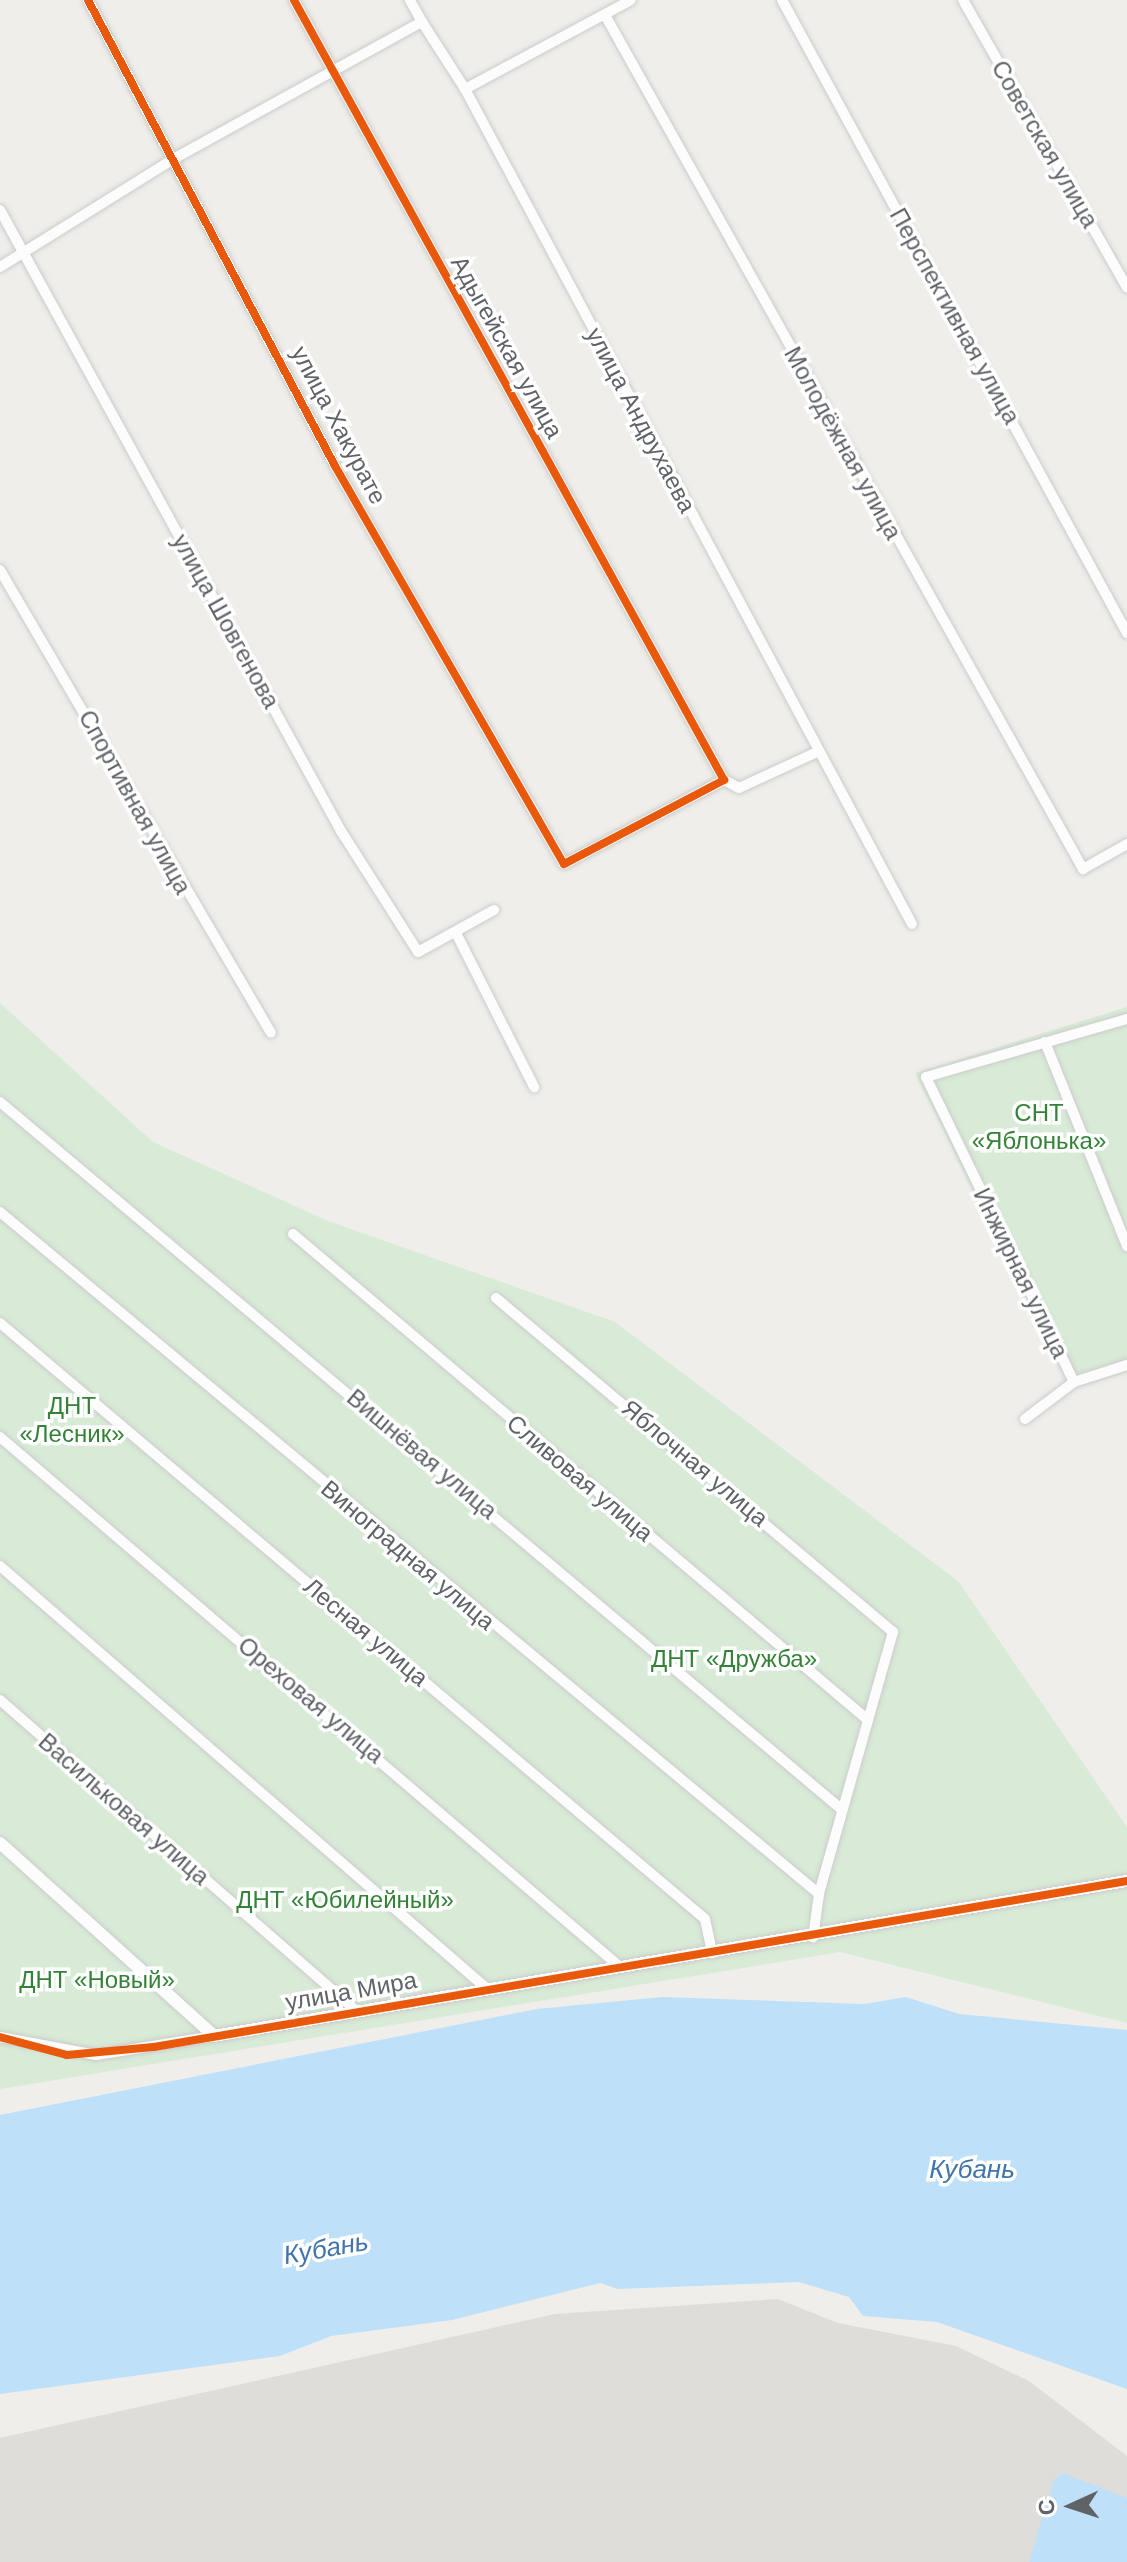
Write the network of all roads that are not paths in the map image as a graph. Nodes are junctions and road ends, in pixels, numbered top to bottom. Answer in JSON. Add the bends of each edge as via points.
{"nodes":[{"id":1,"x":88,"y":0,"type":"edge"},
{"id":2,"x":294,"y":0,"type":"edge"},
{"id":3,"x":410,"y":0,"type":"edge"},
{"id":4,"x":631,"y":0,"type":"edge"},
{"id":5,"x":782,"y":0,"type":"edge"},
{"id":6,"x":963,"y":0,"type":"edge"},
{"id":7,"x":605,"y":15,"type":"junction"},
{"id":8,"x":422,"y":22,"type":"junction"},
{"id":9,"x":334,"y":74,"type":"junction"},
{"id":10,"x":465,"y":89,"type":"junction"},
{"id":11,"x":177,"y":157,"type":"junction"},
{"id":12,"x":0,"y":210,"type":"edge"},
{"id":13,"x":23,"y":254,"type":"junction"},
{"id":14,"x":0,"y":267,"type":"edge"},
{"id":15,"x":1127,"y":288,"type":"edge"},
{"id":16,"x":0,"y":570,"type":"edge"},
{"id":17,"x":1127,"y":633,"type":"edge"},
{"id":18,"x":817,"y":752,"type":"junction"},
{"id":19,"x":724,"y":780,"type":"junction"},
{"id":20,"x":1127,"y":844,"type":"edge"},
{"id":21,"x":494,"y":910,"type":"dead end"},
{"id":22,"x":912,"y":924,"type":"dead end"},
{"id":23,"x":456,"y":933,"type":"junction"},
{"id":24,"x":1127,"y":1019,"type":"edge"},
{"id":25,"x":271,"y":1033,"type":"dead end"},
{"id":26,"x":1045,"y":1042,"type":"junction"},
{"id":27,"x":534,"y":1087,"type":"dead end"},
{"id":28,"x":0,"y":1102,"type":"edge"},
{"id":29,"x":0,"y":1212,"type":"edge"},
{"id":30,"x":293,"y":1234,"type":"dead end"},
{"id":31,"x":1127,"y":1246,"type":"edge"},
{"id":32,"x":496,"y":1298,"type":"dead end"},
{"id":33,"x":0,"y":1323,"type":"edge"},
{"id":34,"x":1127,"y":1365,"type":"edge"},
{"id":35,"x":1074,"y":1382,"type":"junction"},
{"id":36,"x":1025,"y":1419,"type":"dead end"},
{"id":37,"x":0,"y":1437,"type":"edge"},
{"id":38,"x":0,"y":1566,"type":"edge"},
{"id":39,"x":0,"y":1700,"type":"edge"},
{"id":40,"x":868,"y":1720,"type":"junction"},
{"id":41,"x":841,"y":1809,"type":"junction"},
{"id":42,"x":0,"y":1843,"type":"edge"},
{"id":43,"x":1127,"y":1881,"type":"edge"},
{"id":44,"x":819,"y":1894,"type":"junction"},
{"id":45,"x":813,"y":1938,"type":"junction"},
{"id":46,"x":712,"y":1953,"type":"junction"},
{"id":47,"x":619,"y":1966,"type":"junction"},
{"id":48,"x":485,"y":1987,"type":"junction"},
{"id":49,"x":358,"y":2012,"type":"junction"},
{"id":50,"x":214,"y":2036,"type":"junction"},
{"id":51,"x":0,"y":2037,"type":"edge"}],
"edges":[{"from":1,"to":11,"type":"street","name":"улица Хакурате"},
{"from":2,"to":9,"type":"street","name":"Адыгейская улица"},
{"from":3,"to":8,"type":"street","name":"улица Андрухаева"},
{"from":4,"to":7,"type":"street"},
{"from":5,"to":17,"type":"street","name":"Перспективная улица"},
{"from":6,"to":15,"type":"street","name":"Советская улица"},
{"from":7,"to":10,"type":"street"},
{"from":7,"to":20,"type":"street","name":"Молодёжная улица","via":[[1083,869]]},
{"from":8,"to":9,"type":"street"},
{"from":8,"to":10,"type":"street","name":"улица Андрухаева"},
{"from":9,"to":11,"type":"street"},
{"from":9,"to":19,"type":"street","name":"Адыгейская улица"},
{"from":10,"to":18,"type":"street","name":"улица Андрухаева"},
{"from":11,"to":13,"type":"street"},
{"from":11,"to":19,"type":"street","name":"улица Хакурате","via":[[335,466],[564,864]]},
{"from":12,"to":13,"type":"street","name":"улица Шовгенова"},
{"from":13,"to":14,"type":"street"},
{"from":13,"to":23,"type":"street","name":"улица Шовгенова","via":[[341,831],[418,952]]},
{"from":16,"to":25,"type":"street","name":"Спортивная улица"},
{"from":18,"to":19,"type":"street","via":[[739,788]]},
{"from":18,"to":22,"type":"street","name":"улица Андрухаева"},
{"from":21,"to":23,"type":"street","name":"улица Шовгенова"},
{"from":23,"to":27,"type":"street"},
{"from":24,"to":26,"type":"street"},
{"from":26,"to":31,"type":"street"},
{"from":26,"to":35,"type":"street","name":"Инжирная улица","via":[[926,1077]]},
{"from":28,"to":41,"type":"street","name":"Вишнёвая улица"},
{"from":29,"to":44,"type":"street","name":"Виноградная улица"},
{"from":30,"to":40,"type":"street","name":"Сливовая улица"},
{"from":32,"to":40,"type":"street","name":"Яблочная улица","via":[[893,1632]]},
{"from":33,"to":46,"type":"street","name":"Лесная улица","via":[[705,1919]]},
{"from":34,"to":35,"type":"street"},
{"from":35,"to":36,"type":"street"},
{"from":37,"to":47,"type":"street","name":"Ореховая улица"},
{"from":38,"to":48,"type":"street"},
{"from":39,"to":49,"type":"street","name":"Васильковая улица"},
{"from":40,"to":41,"type":"street"},
{"from":41,"to":44,"type":"street"},
{"from":42,"to":50,"type":"street"},
{"from":43,"to":45,"type":"street","name":"улица Мира"},
{"from":44,"to":45,"type":"street"},
{"from":45,"to":46,"type":"street","name":"улица Мира"},
{"from":46,"to":47,"type":"street","name":"улица Мира"},
{"from":47,"to":48,"type":"street","name":"улица Мира"},
{"from":48,"to":49,"type":"street","name":"улица Мира"},
{"from":49,"to":50,"type":"street","name":"улица Мира"},
{"from":50,"to":51,"type":"street","name":"улица Мира","via":[[96,2055]]}]}
